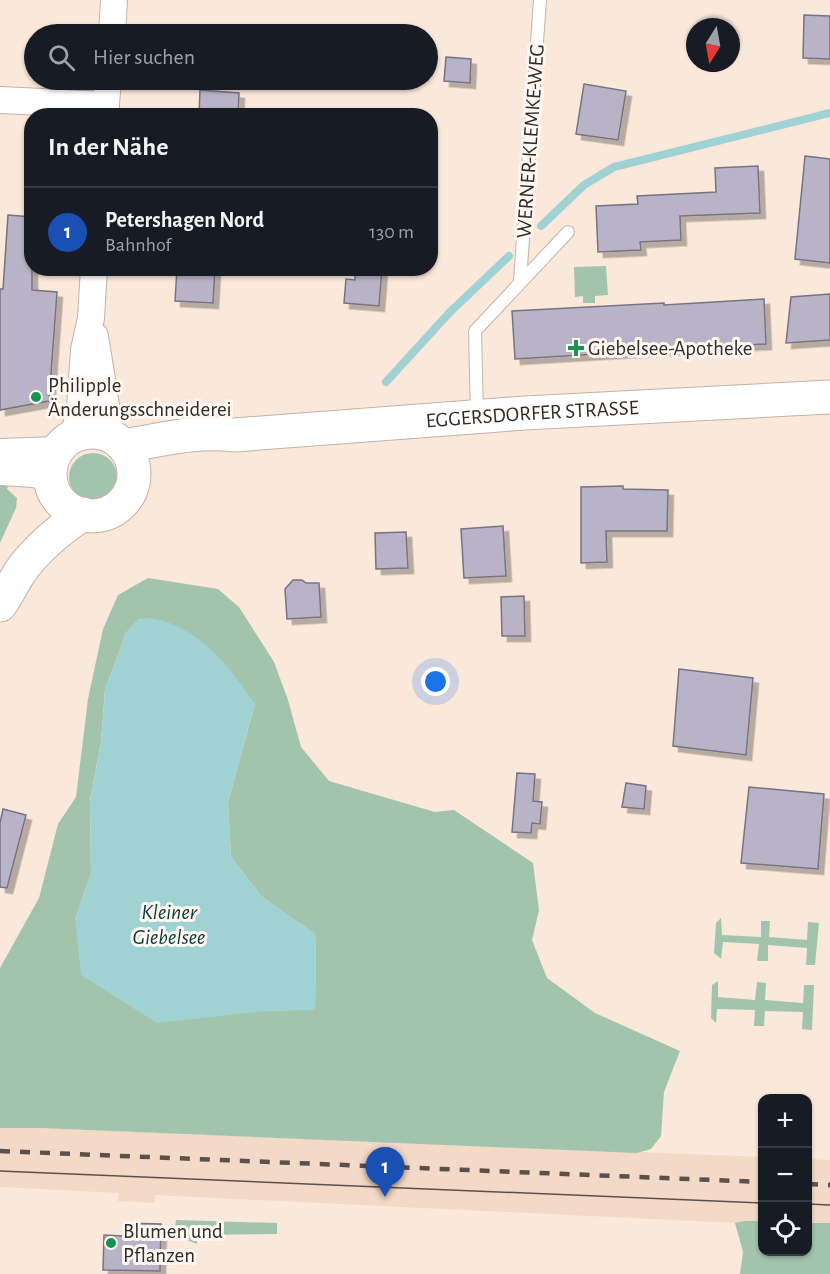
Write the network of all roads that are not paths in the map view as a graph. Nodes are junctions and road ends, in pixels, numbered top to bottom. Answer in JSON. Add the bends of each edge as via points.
{"nodes":[{"id":1,"x":114,"y":0,"type":"edge"},
{"id":2,"x":540,"y":0,"type":"edge"},
{"id":3,"x":113,"y":24,"type":"edge"},
{"id":4,"x":0,"y":100,"type":"edge"},
{"id":5,"x":107,"y":100,"type":"edge"},
{"id":6,"x":568,"y":232,"type":"dead end"},
{"id":7,"x":94,"y":276,"type":"edge"},
{"id":8,"x":520,"y":281,"type":"junction"},
{"id":9,"x":91,"y":318,"type":"junction"},
{"id":10,"x":830,"y":398,"type":"edge"},
{"id":11,"x":477,"y":417,"type":"junction"},
{"id":12,"x":234,"y":435,"type":"junction"},
{"id":13,"x":117,"y":441,"type":"junction"},
{"id":14,"x":0,"y":452,"type":"edge"},
{"id":15,"x":59,"y":464,"type":"junction"},
{"id":16,"x":0,"y":472,"type":"edge"},
{"id":17,"x":132,"y":489,"type":"junction"},
{"id":18,"x":83,"y":514,"type":"junction"},
{"id":19,"x":0,"y":574,"type":"edge"},
{"id":20,"x":0,"y":605,"type":"edge"}],
"edges":[{"from":1,"to":3,"type":"street"},
{"from":2,"to":8,"type":"lane","name":"WERNER-KLEMKE-WEG"},
{"from":4,"to":5,"type":"street"},
{"from":6,"to":8,"type":"lane","name":"WERNER-KLEMKE-WEG"},
{"from":7,"to":9,"type":"street"},
{"from":8,"to":11,"type":"lane","name":"WERNER-KLEMKE-WEG","via":[[474,331]]},
{"from":9,"to":13,"type":"street"},
{"from":9,"to":15,"type":"street","via":[[84,350],[80,408]]},
{"from":10,"to":11,"type":"street","name":"EGGERSDORFER STRASSE"},
{"from":11,"to":12,"type":"street","name":"EGGERSDORFER STRASSE"},
{"from":12,"to":13,"type":"street","name":"EGGERSDORFER STRASSE","via":[[212,432]]},
{"from":12,"to":17,"type":"street","name":"EGGERSDORFER STRASSE","via":[[156,464],[142,474]]},
{"from":13,"to":15,"type":"street","via":[[93,432]]},
{"from":13,"to":17,"type":"street","via":[[133,461]]},
{"from":14,"to":15,"type":"street"},
{"from":15,"to":16,"type":"street","via":[[34,474]]},
{"from":15,"to":18,"type":"street","via":[[66,506]]},
{"from":15,"to":19,"type":"street","via":[[40,520]]},
{"from":17,"to":18,"type":"street","via":[[112,511]]},
{"from":18,"to":20,"type":"street","via":[[43,546],[21,571]]}]}
